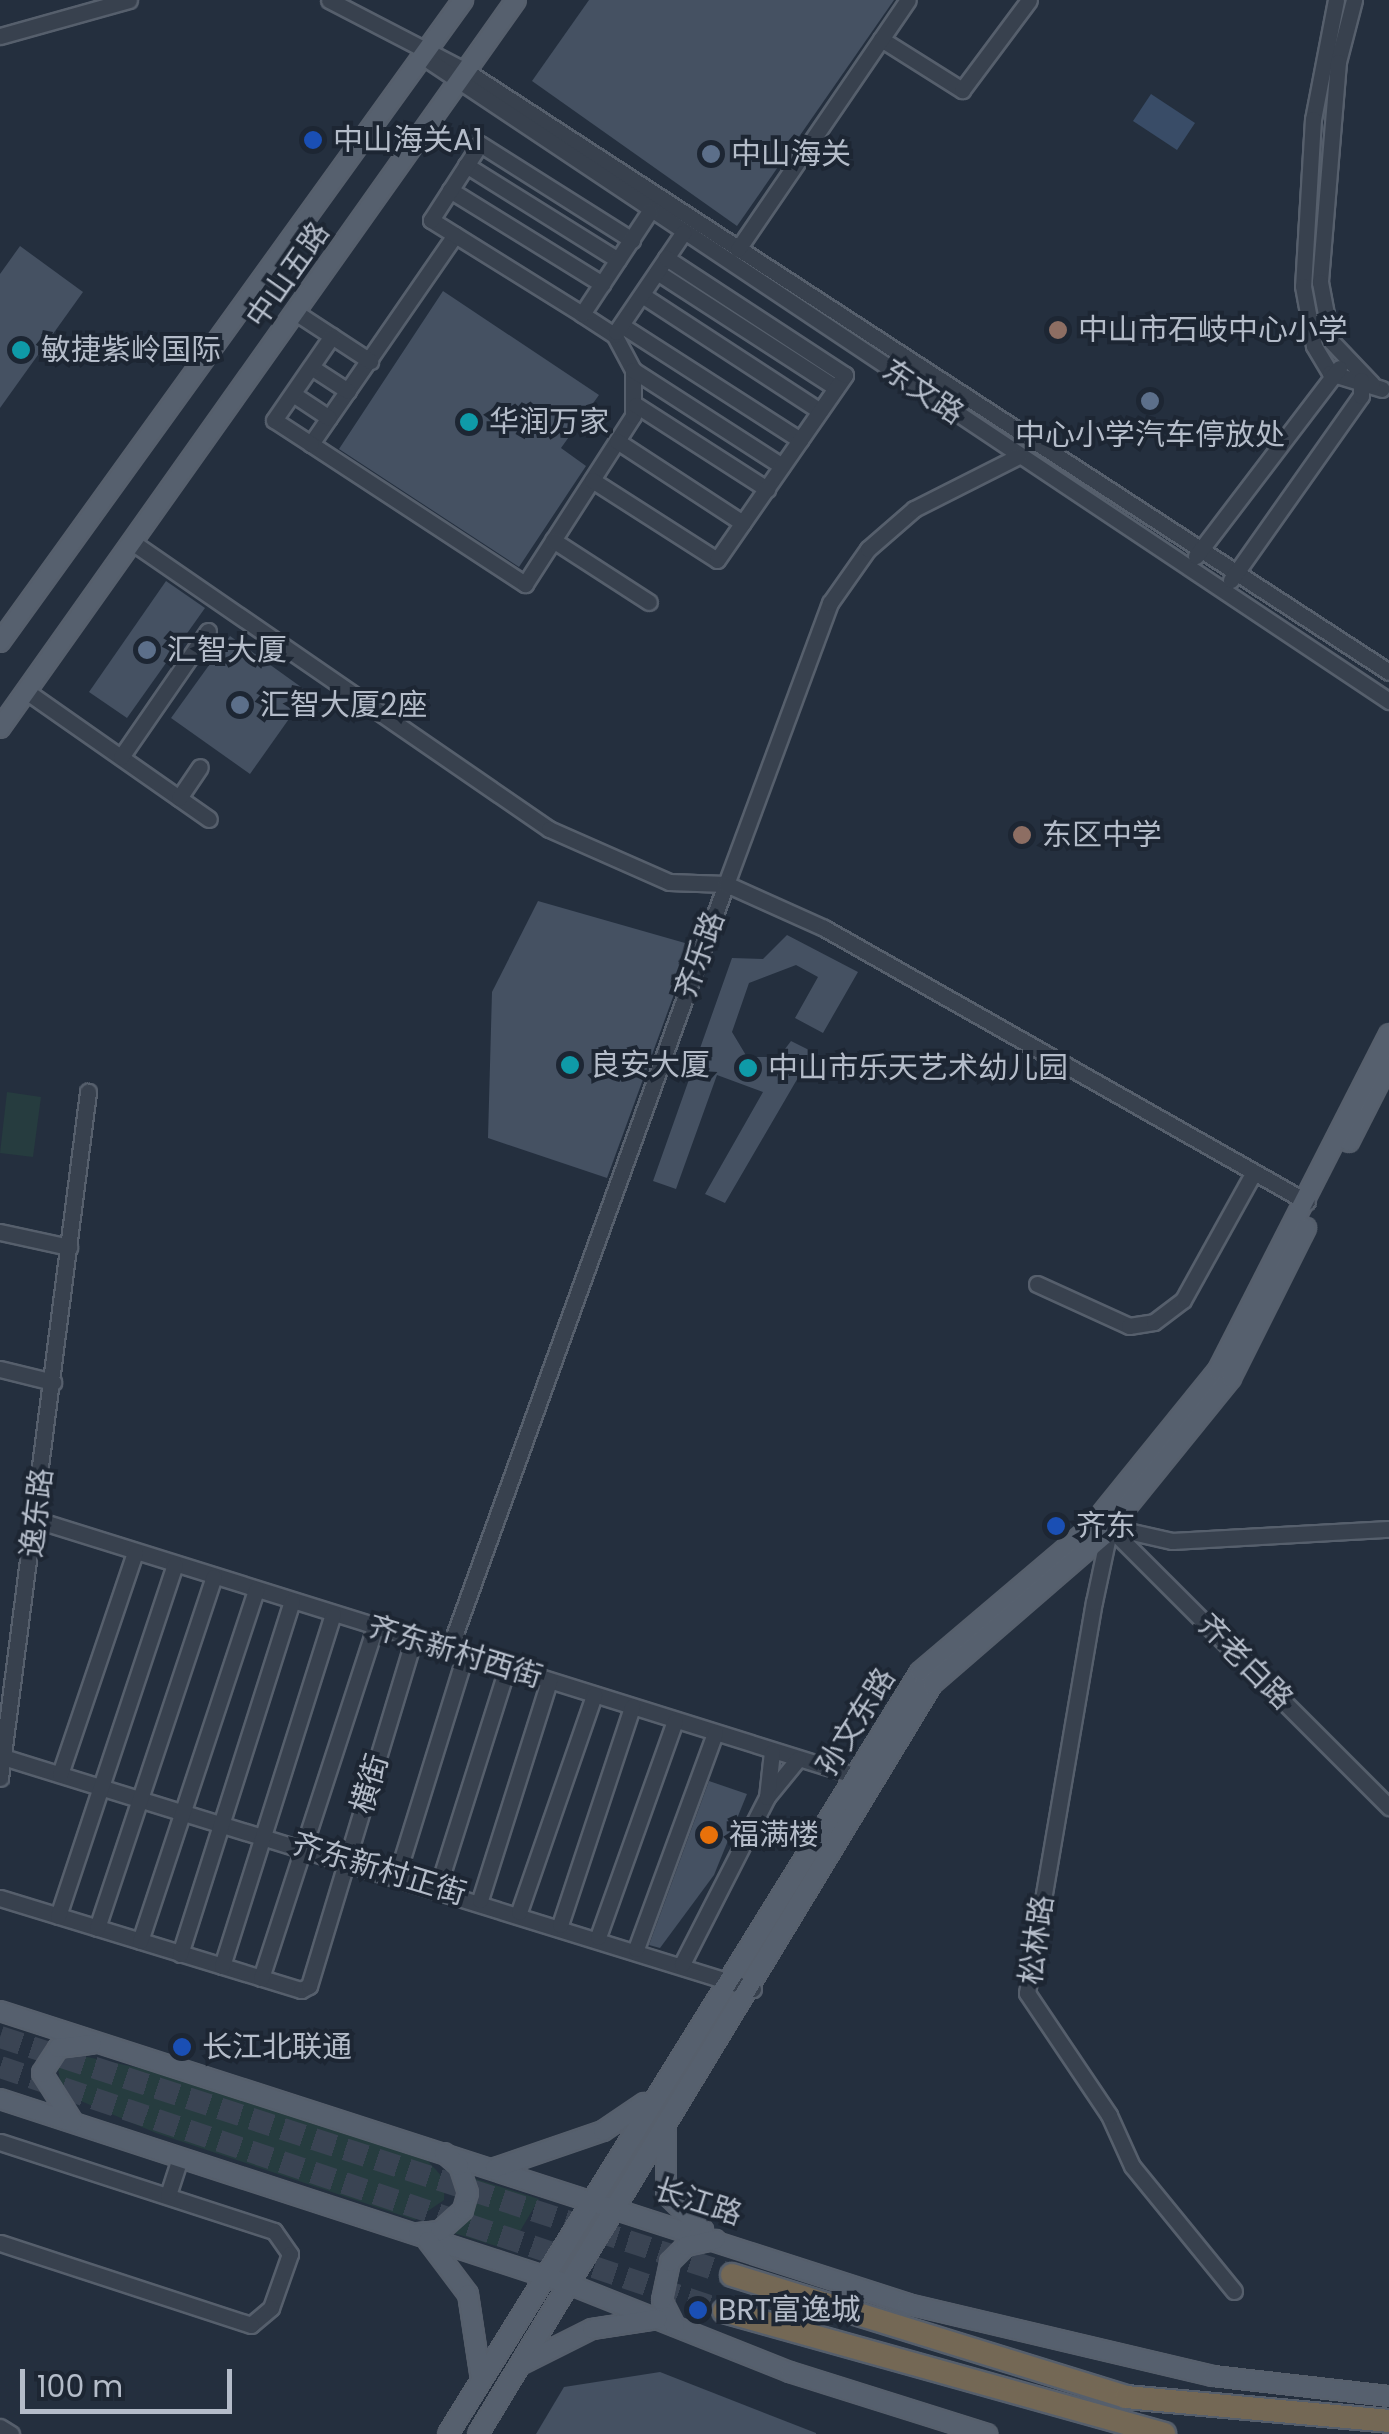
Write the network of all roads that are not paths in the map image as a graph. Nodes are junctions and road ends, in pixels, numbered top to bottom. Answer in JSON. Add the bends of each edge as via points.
{"nodes":[{"id":1,"x":129,"y":0,"type":"edge"},
{"id":2,"x":330,"y":0,"type":"edge"},
{"id":3,"x":464,"y":0,"type":"edge"},
{"id":4,"x":516,"y":0,"type":"edge"},
{"id":5,"x":908,"y":0,"type":"edge"},
{"id":6,"x":1028,"y":0,"type":"edge"},
{"id":7,"x":1336,"y":0,"type":"edge"},
{"id":8,"x":1354,"y":0,"type":"edge"},
{"id":9,"x":0,"y":36,"type":"edge"},
{"id":10,"x":881,"y":39,"type":"junction"},
{"id":11,"x":425,"y":56,"type":"junction"},
{"id":12,"x":461,"y":78,"type":"junction"},
{"id":13,"x":466,"y":164,"type":"junction"},
{"id":14,"x":450,"y":190,"type":"junction"},
{"id":15,"x":650,"y":212,"type":"junction"},
{"id":16,"x":684,"y":233,"type":"junction"},
{"id":17,"x":455,"y":235,"type":"junction"},
{"id":18,"x":632,"y":240,"type":"junction"},
{"id":19,"x":738,"y":249,"type":"junction"},
{"id":20,"x":618,"y":260,"type":"junction"},
{"id":21,"x":662,"y":265,"type":"junction"},
{"id":22,"x":602,"y":284,"type":"junction"},
{"id":23,"x":642,"y":295,"type":"junction"},
{"id":24,"x":295,"y":312,"type":"junction"},
{"id":25,"x":582,"y":314,"type":"junction"},
{"id":26,"x":618,"y":330,"type":"junction"},
{"id":27,"x":332,"y":336,"type":"junction"},
{"id":28,"x":370,"y":361,"type":"junction"},
{"id":29,"x":312,"y":367,"type":"junction"},
{"id":30,"x":1350,"y":369,"type":"junction"},
{"id":31,"x":634,"y":370,"type":"junction"},
{"id":32,"x":1330,"y":374,"type":"junction"},
{"id":33,"x":1364,"y":386,"type":"junction"},
{"id":34,"x":1385,"y":388,"type":"edge"},
{"id":35,"x":348,"y":392,"type":"junction"},
{"id":36,"x":292,"y":394,"type":"junction"},
{"id":37,"x":636,"y":404,"type":"junction"},
{"id":38,"x":820,"y":411,"type":"junction"},
{"id":39,"x":330,"y":418,"type":"junction"},
{"id":40,"x":800,"y":440,"type":"junction"},
{"id":41,"x":617,"y":442,"type":"junction"},
{"id":42,"x":311,"y":444,"type":"junction"},
{"id":43,"x":1020,"y":456,"type":"junction"},
{"id":44,"x":782,"y":466,"type":"junction"},
{"id":45,"x":592,"y":480,"type":"junction"},
{"id":46,"x":767,"y":489,"type":"junction"},
{"id":47,"x":743,"y":523,"type":"junction"},
{"id":48,"x":553,"y":540,"type":"junction"},
{"id":49,"x":132,"y":542,"type":"junction"},
{"id":50,"x":1201,"y":550,"type":"junction"},
{"id":51,"x":1188,"y":568,"type":"junction"},
{"id":52,"x":1236,"y":573,"type":"junction"},
{"id":53,"x":1223,"y":591,"type":"junction"},
{"id":54,"x":650,"y":602,"type":"dead end"},
{"id":55,"x":208,"y":631,"type":"dead end"},
{"id":56,"x":0,"y":642,"type":"edge"},
{"id":57,"x":1389,"y":672,"type":"edge"},
{"id":58,"x":26,"y":691,"type":"junction"},
{"id":59,"x":1389,"y":701,"type":"edge"},
{"id":60,"x":0,"y":728,"type":"edge"},
{"id":61,"x":120,"y":757,"type":"junction"},
{"id":62,"x":200,"y":767,"type":"dead end"},
{"id":63,"x":179,"y":798,"type":"junction"},
{"id":64,"x":209,"y":819,"type":"dead end"},
{"id":65,"x":726,"y":884,"type":"junction"},
{"id":66,"x":1389,"y":1034,"type":"edge"},
{"id":67,"x":1389,"y":1063,"type":"edge"},
{"id":68,"x":88,"y":1092,"type":"dead end"},
{"id":69,"x":1254,"y":1172,"type":"junction"},
{"id":70,"x":1306,"y":1202,"type":"junction"},
{"id":71,"x":0,"y":1232,"type":"edge"},
{"id":72,"x":69,"y":1247,"type":"junction"},
{"id":73,"x":1037,"y":1284,"type":"dead end"},
{"id":74,"x":0,"y":1369,"type":"edge"},
{"id":75,"x":53,"y":1382,"type":"junction"},
{"id":76,"x":37,"y":1520,"type":"junction"},
{"id":77,"x":1105,"y":1522,"type":"junction"},
{"id":78,"x":1389,"y":1528,"type":"edge"},
{"id":79,"x":135,"y":1552,"type":"junction"},
{"id":80,"x":175,"y":1565,"type":"junction"},
{"id":81,"x":214,"y":1577,"type":"junction"},
{"id":82,"x":256,"y":1590,"type":"junction"},
{"id":83,"x":292,"y":1602,"type":"junction"},
{"id":84,"x":333,"y":1614,"type":"junction"},
{"id":85,"x":375,"y":1627,"type":"junction"},
{"id":86,"x":414,"y":1639,"type":"junction"},
{"id":87,"x":449,"y":1650,"type":"junction"},
{"id":88,"x":465,"y":1655,"type":"junction"},
{"id":89,"x":508,"y":1668,"type":"junction"},
{"id":90,"x":549,"y":1681,"type":"junction"},
{"id":91,"x":594,"y":1695,"type":"junction"},
{"id":92,"x":632,"y":1708,"type":"junction"},
{"id":93,"x":675,"y":1720,"type":"junction"},
{"id":94,"x":715,"y":1733,"type":"junction"},
{"id":95,"x":772,"y":1752,"type":"junction"},
{"id":96,"x":2,"y":1756,"type":"edge"},
{"id":97,"x":798,"y":1759,"type":"junction"},
{"id":98,"x":60,"y":1774,"type":"junction"},
{"id":99,"x":854,"y":1776,"type":"junction"},
{"id":100,"x":0,"y":1778,"type":"edge"},
{"id":101,"x":875,"y":1781,"type":"junction"},
{"id":102,"x":102,"y":1786,"type":"junction"},
{"id":103,"x":767,"y":1797,"type":"junction"},
{"id":104,"x":141,"y":1798,"type":"junction"},
{"id":105,"x":1389,"y":1807,"type":"edge"},
{"id":106,"x":181,"y":1809,"type":"junction"},
{"id":107,"x":221,"y":1822,"type":"junction"},
{"id":108,"x":264,"y":1833,"type":"junction"},
{"id":109,"x":304,"y":1846,"type":"junction"},
{"id":110,"x":347,"y":1860,"type":"junction"},
{"id":111,"x":397,"y":1875,"type":"junction"},
{"id":112,"x":438,"y":1887,"type":"junction"},
{"id":113,"x":0,"y":1898,"type":"edge"},
{"id":114,"x":480,"y":1900,"type":"junction"},
{"id":115,"x":518,"y":1912,"type":"junction"},
{"id":116,"x":58,"y":1916,"type":"junction"},
{"id":117,"x":560,"y":1925,"type":"junction"},
{"id":118,"x":97,"y":1928,"type":"junction"},
{"id":119,"x":598,"y":1937,"type":"junction"},
{"id":120,"x":140,"y":1941,"type":"junction"},
{"id":121,"x":636,"y":1949,"type":"junction"},
{"id":122,"x":180,"y":1954,"type":"junction"},
{"id":123,"x":682,"y":1964,"type":"junction"},
{"id":124,"x":222,"y":1966,"type":"junction"},
{"id":125,"x":261,"y":1978,"type":"junction"},
{"id":126,"x":734,"y":1982,"type":"junction"},
{"id":127,"x":753,"y":1989,"type":"junction"},
{"id":128,"x":0,"y":2011,"type":"edge"},
{"id":129,"x":102,"y":2043,"type":"junction"},
{"id":130,"x":0,"y":2099,"type":"edge"},
{"id":131,"x":649,"y":2100,"type":"junction"},
{"id":132,"x":74,"y":2123,"type":"junction"},
{"id":133,"x":666,"y":2130,"type":"junction"},
{"id":134,"x":0,"y":2142,"type":"edge"},
{"id":135,"x":438,"y":2148,"type":"junction"},
{"id":136,"x":180,"y":2159,"type":"junction"},
{"id":137,"x":496,"y":2168,"type":"junction"},
{"id":138,"x":168,"y":2196,"type":"junction"},
{"id":139,"x":596,"y":2202,"type":"junction"},
{"id":140,"x":619,"y":2207,"type":"junction"},
{"id":141,"x":408,"y":2235,"type":"junction"},
{"id":142,"x":428,"y":2240,"type":"junction"},
{"id":143,"x":716,"y":2240,"type":"junction"},
{"id":144,"x":0,"y":2243,"type":"edge"},
{"id":145,"x":732,"y":2276,"type":"tunnel mouth"},
{"id":146,"x":548,"y":2280,"type":"junction"},
{"id":147,"x":570,"y":2284,"type":"junction"},
{"id":148,"x":1234,"y":2291,"type":"dead end"},
{"id":149,"x":724,"y":2311,"type":"tunnel mouth"},
{"id":150,"x":656,"y":2318,"type":"junction"},
{"id":151,"x":675,"y":2326,"type":"junction"},
{"id":152,"x":521,"y":2364,"type":"junction"},
{"id":153,"x":481,"y":2380,"type":"junction"},
{"id":154,"x":1389,"y":2396,"type":"edge"},
{"id":155,"x":1389,"y":2422,"type":"edge"},
{"id":156,"x":0,"y":2427,"type":"edge"},
{"id":157,"x":12,"y":2434,"type":"edge"},
{"id":158,"x":448,"y":2434,"type":"edge"},
{"id":159,"x":478,"y":2434,"type":"edge"},
{"id":160,"x":987,"y":2434,"type":"edge"},
{"id":161,"x":1164,"y":2434,"type":"edge"}],
"edges":[{"from":1,"to":9,"type":"street"},
{"from":2,"to":11,"type":"street"},
{"from":3,"to":11,"type":"main road","name":"中山五路"},
{"from":4,"to":12,"type":"main road","name":"中山五路"},
{"from":5,"to":10,"type":"street"},
{"from":6,"to":10,"type":"street","via":[[962,90]]},
{"from":7,"to":32,"type":"street","via":[[1320,70],[1302,235],[1314,346]]},
{"from":8,"to":30,"type":"street","via":[[1336,80],[1320,282],[1330,341]]},
{"from":10,"to":19,"type":"street"},
{"from":11,"to":12,"type":"street"},
{"from":11,"to":56,"type":"main road","name":"中山五路"},
{"from":12,"to":15,"type":"street","name":"东文路"},
{"from":12,"to":19,"type":"street","name":"东文路"},
{"from":12,"to":24,"type":"main road","name":"中山五路"},
{"from":13,"to":14,"type":"street"},
{"from":13,"to":18,"type":"street","via":[[480,144]]},
{"from":13,"to":20,"type":"street"},
{"from":14,"to":17,"type":"street","via":[[431,220]]},
{"from":14,"to":22,"type":"street"},
{"from":15,"to":16,"type":"street","name":"东文路"},
{"from":15,"to":18,"type":"street"},
{"from":16,"to":21,"type":"street"},
{"from":16,"to":43,"type":"street","name":"东文路"},
{"from":17,"to":25,"type":"street"},
{"from":17,"to":28,"type":"street"},
{"from":18,"to":20,"type":"street"},
{"from":19,"to":50,"type":"street","name":"东文路"},
{"from":20,"to":22,"type":"street"},
{"from":21,"to":23,"type":"street"},
{"from":21,"to":38,"type":"street","via":[[836,388]]},
{"from":22,"to":25,"type":"street"},
{"from":23,"to":26,"type":"street"},
{"from":23,"to":38,"type":"street"},
{"from":24,"to":27,"type":"street"},
{"from":24,"to":49,"type":"main road","name":"中山五路"},
{"from":25,"to":26,"type":"street"},
{"from":26,"to":31,"type":"street"},
{"from":26,"to":40,"type":"street"},
{"from":27,"to":28,"type":"street"},
{"from":27,"to":29,"type":"street"},
{"from":28,"to":35,"type":"street"},
{"from":29,"to":35,"type":"street"},
{"from":29,"to":36,"type":"street"},
{"from":30,"to":32,"type":"street"},
{"from":30,"to":33,"type":"street"},
{"from":30,"to":34,"type":"street"},
{"from":31,"to":37,"type":"street"},
{"from":31,"to":44,"type":"street"},
{"from":32,"to":33,"type":"street"},
{"from":32,"to":50,"type":"street"},
{"from":33,"to":34,"type":"street"},
{"from":33,"to":52,"type":"street"},
{"from":35,"to":39,"type":"street"},
{"from":36,"to":39,"type":"street"},
{"from":36,"to":42,"type":"street","via":[[274,420]]},
{"from":37,"to":41,"type":"street"},
{"from":37,"to":46,"type":"street"},
{"from":38,"to":40,"type":"street"},
{"from":39,"to":42,"type":"street"},
{"from":40,"to":44,"type":"street"},
{"from":41,"to":45,"type":"street"},
{"from":41,"to":47,"type":"street"},
{"from":42,"to":48,"type":"street","via":[[525,584]]},
{"from":43,"to":51,"type":"street","name":"东文路"},
{"from":43,"to":65,"type":"street","via":[[914,510],[868,549],[830,603]]},
{"from":44,"to":46,"type":"street"},
{"from":45,"to":47,"type":"street","via":[[717,560]]},
{"from":45,"to":48,"type":"street"},
{"from":46,"to":47,"type":"street"},
{"from":48,"to":54,"type":"street"},
{"from":49,"to":58,"type":"main road","name":"中山五路"},
{"from":49,"to":65,"type":"street","via":[[549,829],[669,882]]},
{"from":50,"to":51,"type":"street"},
{"from":50,"to":52,"type":"street","name":"东文路"},
{"from":51,"to":53,"type":"street","name":"东文路"},
{"from":52,"to":53,"type":"street"},
{"from":52,"to":57,"type":"street","name":"东文路"},
{"from":53,"to":59,"type":"street","name":"东文路"},
{"from":55,"to":61,"type":"street"},
{"from":58,"to":60,"type":"main road","name":"中山五路"},
{"from":58,"to":61,"type":"street"},
{"from":61,"to":63,"type":"street"},
{"from":62,"to":63,"type":"street"},
{"from":63,"to":64,"type":"street"},
{"from":65,"to":69,"type":"street","name":"齐乐路","via":[[824,928]]},
{"from":65,"to":87,"type":"street","name":"齐乐路"},
{"from":66,"to":70,"type":"main road","name":"孙文东路"},
{"from":67,"to":77,"type":"main road","name":"孙文东路","via":[[1231,1378]]},
{"from":68,"to":72,"type":"street","name":"逸东路"},
{"from":69,"to":70,"type":"street","name":"齐乐路"},
{"from":69,"to":73,"type":"street","via":[[1183,1300],[1154,1322],[1129,1326]]},
{"from":70,"to":77,"type":"main road","name":"孙文东路","via":[[1218,1370]]},
{"from":71,"to":72,"type":"street"},
{"from":72,"to":75,"type":"street","name":"逸东路"},
{"from":74,"to":75,"type":"street"},
{"from":75,"to":76,"type":"street","name":"逸东路"},
{"from":76,"to":79,"type":"street","name":"齐东新村西街"},
{"from":76,"to":96,"type":"street","name":"逸东路"},
{"from":77,"to":78,"type":"street","via":[[1172,1541]]},
{"from":77,"to":99,"type":"main road","name":"孙文东路","via":[[920,1672]]},
{"from":77,"to":101,"type":"main road","name":"孙文东路","via":[[932,1684]]},
{"from":77,"to":105,"type":"street","name":"齐老白路"},
{"from":77,"to":148,"type":"street","name":"松林路","via":[[1026,1993],[1109,2116],[1132,2166]]},
{"from":79,"to":80,"type":"street","name":"齐东新村西街"},
{"from":79,"to":98,"type":"street"},
{"from":80,"to":81,"type":"street","name":"齐东新村西街"},
{"from":80,"to":102,"type":"street"},
{"from":81,"to":82,"type":"street","name":"齐东新村西街"},
{"from":81,"to":104,"type":"street"},
{"from":82,"to":83,"type":"street","name":"齐东新村西街"},
{"from":82,"to":106,"type":"street"},
{"from":83,"to":84,"type":"street","name":"齐东新村西街"},
{"from":83,"to":107,"type":"street"},
{"from":84,"to":85,"type":"street","name":"齐东新村西街"},
{"from":84,"to":108,"type":"street"},
{"from":85,"to":86,"type":"street","name":"齐东新村西街"},
{"from":85,"to":109,"type":"street"},
{"from":86,"to":87,"type":"street","name":"齐东新村西街"},
{"from":86,"to":110,"type":"street","name":"横街"},
{"from":87,"to":88,"type":"street","name":"齐东新村西街"},
{"from":88,"to":89,"type":"street","name":"齐东新村西街"},
{"from":88,"to":111,"type":"street"},
{"from":89,"to":90,"type":"street","name":"齐东新村西街"},
{"from":89,"to":112,"type":"street"},
{"from":90,"to":91,"type":"street","name":"齐东新村西街"},
{"from":90,"to":114,"type":"street"},
{"from":91,"to":92,"type":"street","name":"齐东新村西街"},
{"from":91,"to":115,"type":"street"},
{"from":92,"to":93,"type":"street","name":"齐东新村西街"},
{"from":92,"to":117,"type":"street"},
{"from":93,"to":94,"type":"street","name":"齐东新村西街"},
{"from":93,"to":119,"type":"street"},
{"from":94,"to":95,"type":"street","name":"齐东新村西街"},
{"from":94,"to":121,"type":"street"},
{"from":95,"to":97,"type":"street","name":"齐东新村西街"},
{"from":95,"to":103,"type":"street"},
{"from":96,"to":98,"type":"street","name":"齐东新村正街"},
{"from":96,"to":100,"type":"street","name":"逸东路"},
{"from":97,"to":99,"type":"street","name":"齐东新村西街"},
{"from":97,"to":103,"type":"street"},
{"from":98,"to":102,"type":"street","name":"齐东新村正街"},
{"from":99,"to":101,"type":"street","name":"齐东新村西街"},
{"from":99,"to":126,"type":"main road","name":"孙文东路"},
{"from":101,"to":127,"type":"main road","name":"孙文东路"},
{"from":102,"to":104,"type":"street","name":"齐东新村正街"},
{"from":102,"to":116,"type":"street"},
{"from":103,"to":123,"type":"street"},
{"from":104,"to":106,"type":"street","name":"齐东新村正街"},
{"from":104,"to":118,"type":"street"},
{"from":106,"to":107,"type":"street","name":"齐东新村正街"},
{"from":106,"to":120,"type":"street"},
{"from":107,"to":108,"type":"street","name":"齐东新村正街"},
{"from":107,"to":122,"type":"street"},
{"from":108,"to":109,"type":"street","name":"齐东新村正街"},
{"from":108,"to":124,"type":"street"},
{"from":109,"to":110,"type":"street","name":"齐东新村正街"},
{"from":109,"to":125,"type":"street"},
{"from":110,"to":111,"type":"street","name":"齐东新村正街"},
{"from":110,"to":125,"type":"street","name":"横街","via":[[309,1986]]},
{"from":111,"to":112,"type":"street","name":"齐东新村正街"},
{"from":112,"to":114,"type":"street","name":"齐东新村正街"},
{"from":113,"to":116,"type":"street"},
{"from":114,"to":115,"type":"street","name":"齐东新村正街"},
{"from":115,"to":117,"type":"street","name":"齐东新村正街"},
{"from":116,"to":118,"type":"street"},
{"from":117,"to":119,"type":"street","name":"齐东新村正街"},
{"from":118,"to":120,"type":"street"},
{"from":119,"to":121,"type":"street","name":"齐东新村正街"},
{"from":120,"to":122,"type":"street"},
{"from":121,"to":123,"type":"street","name":"齐东新村正街"},
{"from":122,"to":124,"type":"street"},
{"from":123,"to":126,"type":"street","name":"齐东新村正街"},
{"from":124,"to":125,"type":"street"},
{"from":126,"to":127,"type":"street","name":"齐东新村正街"},
{"from":126,"to":131,"type":"main road","name":"孙文东路"},
{"from":127,"to":133,"type":"main road","name":"孙文东路"},
{"from":128,"to":129,"type":"main road","name":"长江路"},
{"from":129,"to":132,"type":"main road","via":[[58,2048],[45,2062],[48,2094]]},
{"from":129,"to":135,"type":"main road","name":"长江路"},
{"from":130,"to":132,"type":"main road"},
{"from":131,"to":137,"type":"main road","via":[[602,2131]]},
{"from":131,"to":139,"type":"main road","name":"孙文东路"},
{"from":132,"to":136,"type":"main road"},
{"from":133,"to":140,"type":"main road","name":"孙文东路"},
{"from":133,"to":143,"type":"main road","via":[[666,2194]]},
{"from":134,"to":138,"type":"street"},
{"from":135,"to":137,"type":"main road","name":"长江路"},
{"from":135,"to":141,"type":"main road","via":[[459,2166],[468,2194],[463,2210],[440,2231]]},
{"from":136,"to":138,"type":"street"},
{"from":136,"to":141,"type":"main road"},
{"from":137,"to":139,"type":"main road","name":"长江路"},
{"from":138,"to":144,"type":"street","via":[[274,2232],[290,2254],[270,2308],[251,2325]]},
{"from":139,"to":140,"type":"main road","name":"长江路"},
{"from":139,"to":146,"type":"main road","name":"孙文东路"},
{"from":140,"to":143,"type":"main road","name":"长江路"},
{"from":140,"to":147,"type":"main road","name":"孙文东路"},
{"from":141,"to":142,"type":"main road"},
{"from":142,"to":146,"type":"main road"},
{"from":142,"to":153,"type":"main road","via":[[468,2294]]},
{"from":143,"to":151,"type":"main road","via":[[686,2246],[670,2262],[662,2300]]},
{"from":143,"to":154,"type":"main road","name":"长江路","via":[[908,2304],[1106,2354],[1212,2376]]},
{"from":145,"to":155,"type":"highway","name":"长江路","via":[[1126,2398]]},
{"from":146,"to":147,"type":"main road"},
{"from":146,"to":153,"type":"main road","name":"孙文东路"},
{"from":147,"to":150,"type":"main road"},
{"from":147,"to":152,"type":"main road","name":"孙文东路"},
{"from":149,"to":161,"type":"highway"},
{"from":150,"to":151,"type":"main road"},
{"from":150,"to":152,"type":"main road","via":[[592,2329]]},
{"from":151,"to":160,"type":"main road"},
{"from":152,"to":159,"type":"main road","name":"孙文东路"},
{"from":153,"to":158,"type":"main road","name":"孙文东路"},
{"from":156,"to":157,"type":"street"}]}
